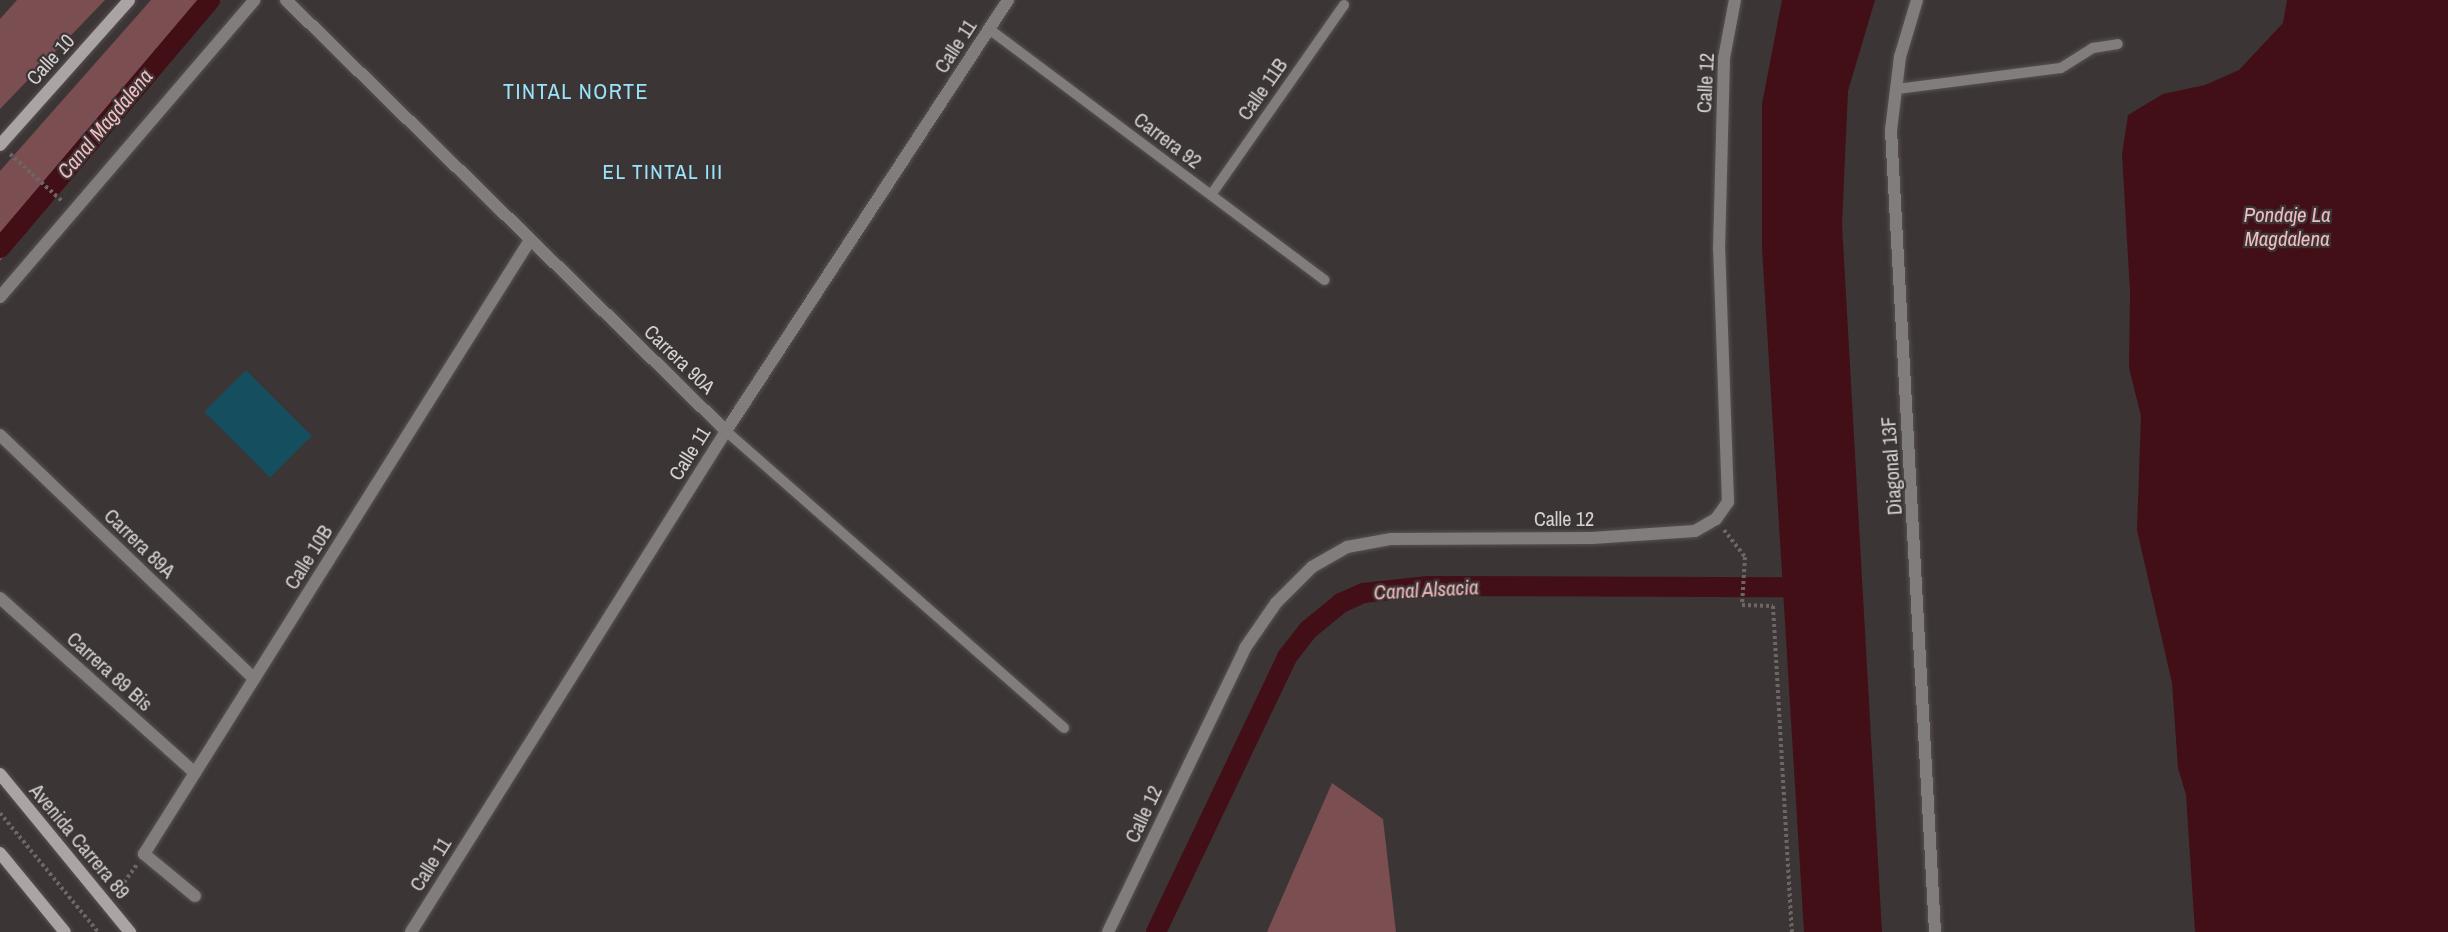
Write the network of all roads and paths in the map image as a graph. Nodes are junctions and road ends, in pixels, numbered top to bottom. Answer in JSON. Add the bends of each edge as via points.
{"nodes":[{"id":1,"x":129,"y":0,"type":"edge"},
{"id":2,"x":255,"y":0,"type":"edge"},
{"id":3,"x":286,"y":0,"type":"edge"},
{"id":4,"x":1008,"y":0,"type":"edge"},
{"id":5,"x":1735,"y":0,"type":"edge"},
{"id":6,"x":1917,"y":0,"type":"edge"},
{"id":7,"x":1344,"y":5,"type":"dead end"},
{"id":8,"x":989,"y":29,"type":"junction"},
{"id":9,"x":2118,"y":44,"type":"dead end"},
{"id":10,"x":1897,"y":89,"type":"junction"},
{"id":11,"x":0,"y":145,"type":"edge"},
{"id":12,"x":54,"y":194,"type":"dead end"},
{"id":13,"x":1211,"y":195,"type":"junction"},
{"id":14,"x":530,"y":240,"type":"junction"},
{"id":15,"x":1325,"y":280,"type":"dead end"},
{"id":16,"x":0,"y":297,"type":"edge"},
{"id":17,"x":726,"y":431,"type":"junction"},
{"id":18,"x":0,"y":435,"type":"edge"},
{"id":19,"x":1716,"y":519,"type":"junction"},
{"id":20,"x":0,"y":598,"type":"edge"},
{"id":21,"x":254,"y":679,"type":"junction"},
{"id":22,"x":1064,"y":728,"type":"dead end"},
{"id":23,"x":195,"y":773,"type":"junction"},
{"id":24,"x":0,"y":774,"type":"edge"},
{"id":25,"x":0,"y":813,"type":"edge"},
{"id":26,"x":0,"y":854,"type":"edge"},
{"id":27,"x":144,"y":854,"type":"junction"},
{"id":28,"x":116,"y":893,"type":"dead end"},
{"id":29,"x":195,"y":896,"type":"dead end"},
{"id":30,"x":65,"y":932,"type":"edge"},
{"id":31,"x":99,"y":932,"type":"edge"},
{"id":32,"x":130,"y":932,"type":"edge"},
{"id":33,"x":411,"y":932,"type":"edge"},
{"id":34,"x":1108,"y":932,"type":"edge"},
{"id":35,"x":1792,"y":932,"type":"edge"},
{"id":36,"x":1935,"y":932,"type":"edge"}],
"edges":[{"from":1,"to":11,"type":"main road","name":"Calle 10"},
{"from":2,"to":16,"type":"street"},
{"from":3,"to":14,"type":"street","name":"Carrera 90A"},
{"from":4,"to":8,"type":"street","name":"Calle 11"},
{"from":5,"to":19,"type":"street","name":"Calle 12","via":[[1724,58],[1719,250],[1728,502]]},
{"from":6,"to":10,"type":"street","name":"Diagonal 13F","via":[[1900,57]]},
{"from":7,"to":13,"type":"lane","name":"Calle 11B"},
{"from":8,"to":13,"type":"lane","name":"Carrera 92"},
{"from":8,"to":17,"type":"street","name":"Calle 11"},
{"from":9,"to":10,"type":"lane","via":[[2093,48],[2061,68]]},
{"from":10,"to":36,"type":"street","name":"Diagonal 13F","via":[[1891,130],[1893,208],[1915,520]]},
{"from":11,"to":12,"type":"path"},
{"from":13,"to":15,"type":"lane","name":"Carrera 92"},
{"from":14,"to":17,"type":"street","name":"Carrera 90A"},
{"from":14,"to":21,"type":"street","name":"Calle 10B"},
{"from":17,"to":22,"type":"lane","name":"Carrera 90A"},
{"from":17,"to":33,"type":"street","name":"Calle 11"},
{"from":18,"to":21,"type":"street","name":"Carrera 89A"},
{"from":19,"to":34,"type":"street","name":"Calle 12","via":[[1695,531],[1592,538],[1391,538],[1347,548],[1312,567],[1276,603],[1245,648]]},
{"from":19,"to":35,"type":"path","via":[[1745,557],[1742,605],[1773,606]]},
{"from":20,"to":23,"type":"street","name":"Carrera 89 Bis"},
{"from":21,"to":23,"type":"street","name":"Calle 10B"},
{"from":23,"to":27,"type":"street","name":"Calle 10B"},
{"from":24,"to":32,"type":"main road","name":"Avenida Carrera 89"},
{"from":25,"to":31,"type":"path"},
{"from":26,"to":30,"type":"main road"},
{"from":27,"to":28,"type":"path"},
{"from":27,"to":29,"type":"street"}]}
